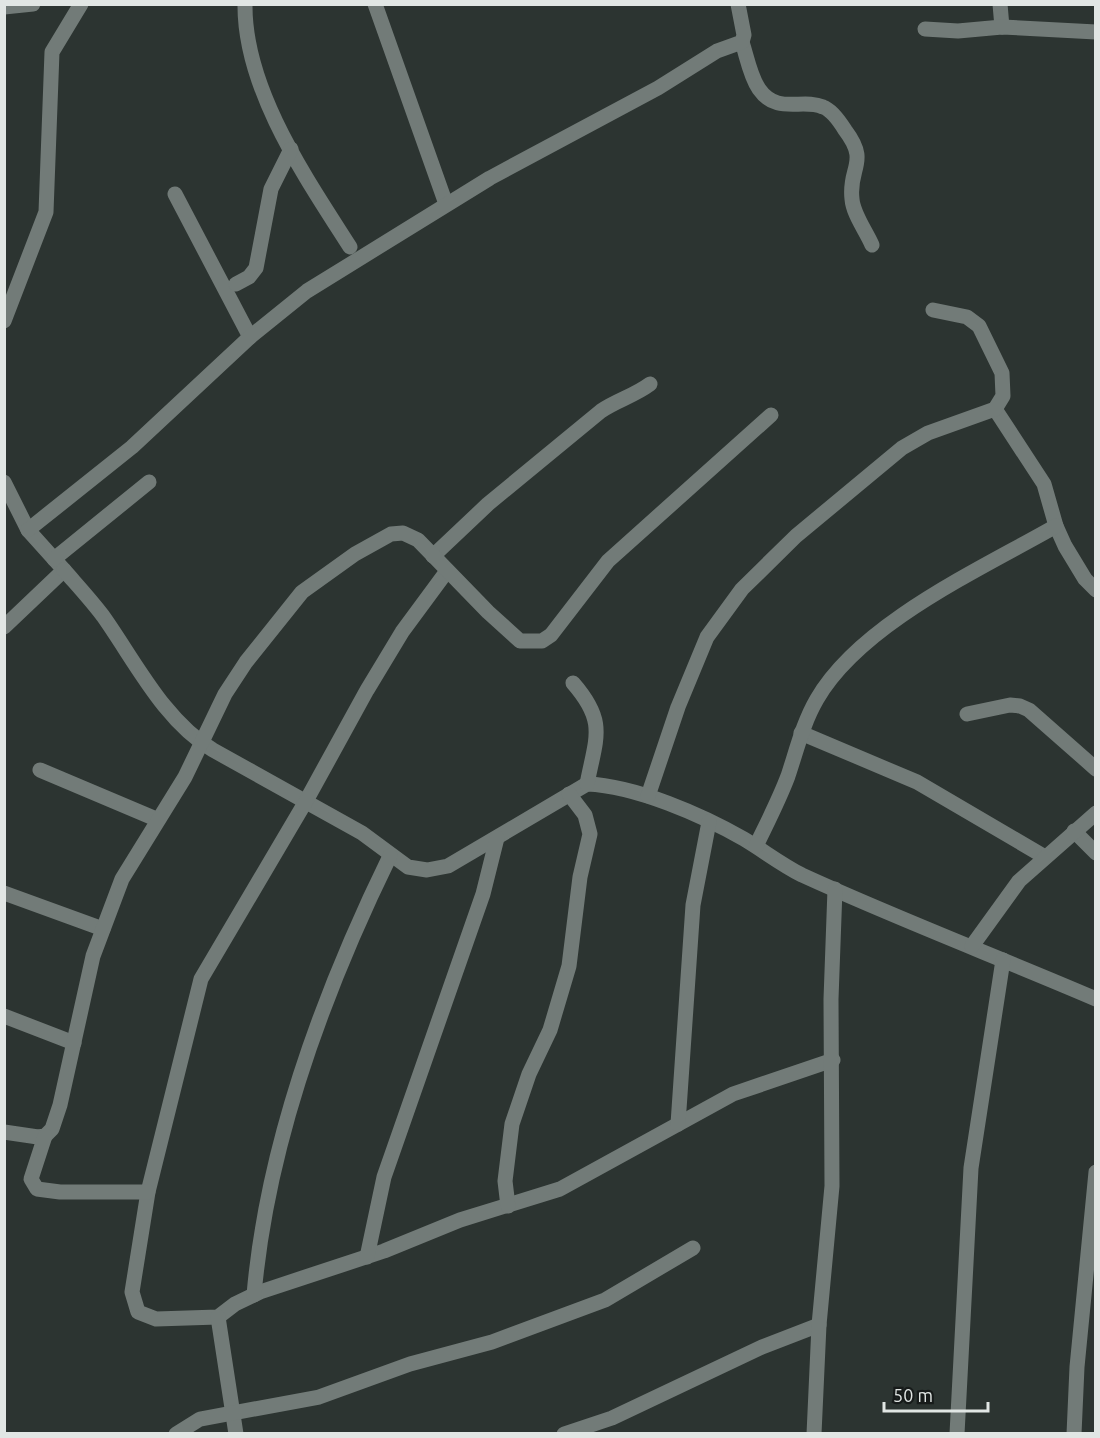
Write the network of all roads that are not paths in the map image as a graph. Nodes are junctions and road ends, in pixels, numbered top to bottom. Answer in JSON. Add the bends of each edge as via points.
{"nodes":[{"id":1,"x":33,"y":4,"type":"edge"},
{"id":2,"x":81,"y":4,"type":"edge"},
{"id":3,"x":245,"y":4,"type":"edge"},
{"id":4,"x":375,"y":4,"type":"edge"},
{"id":5,"x":738,"y":4,"type":"edge"},
{"id":6,"x":1000,"y":4,"type":"edge"},
{"id":7,"x":4,"y":7,"type":"edge"},
{"id":8,"x":1002,"y":27,"type":"junction"},
{"id":9,"x":925,"y":29,"type":"dead end"},
{"id":10,"x":1095,"y":32,"type":"edge"},
{"id":11,"x":742,"y":42,"type":"junction"},
{"id":12,"x":291,"y":149,"type":"junction"},
{"id":13,"x":175,"y":194,"type":"dead end"},
{"id":14,"x":446,"y":204,"type":"junction"},
{"id":15,"x":873,"y":245,"type":"dead end"},
{"id":16,"x":350,"y":247,"type":"dead end"},
{"id":17,"x":236,"y":284,"type":"dead end"},
{"id":18,"x":933,"y":310,"type":"dead end"},
{"id":19,"x":4,"y":321,"type":"edge"},
{"id":20,"x":250,"y":337,"type":"junction"},
{"id":21,"x":650,"y":384,"type":"dead end"},
{"id":22,"x":995,"y":409,"type":"junction"},
{"id":23,"x":771,"y":415,"type":"dead end"},
{"id":24,"x":4,"y":482,"type":"edge"},
{"id":25,"x":149,"y":482,"type":"dead end"},
{"id":26,"x":1056,"y":526,"type":"junction"},
{"id":27,"x":28,"y":530,"type":"junction"},
{"id":28,"x":434,"y":556,"type":"junction"},
{"id":29,"x":59,"y":565,"type":"junction"},
{"id":30,"x":447,"y":571,"type":"junction"},
{"id":31,"x":1095,"y":590,"type":"edge"},
{"id":32,"x":4,"y":627,"type":"edge"},
{"id":33,"x":573,"y":683,"type":"dead end"},
{"id":34,"x":968,"y":714,"type":"dead end"},
{"id":35,"x":801,"y":733,"type":"junction"},
{"id":36,"x":200,"y":742,"type":"junction"},
{"id":37,"x":1095,"y":769,"type":"edge"},
{"id":38,"x":40,"y":770,"type":"dead end"},
{"id":39,"x":587,"y":784,"type":"junction"},
{"id":40,"x":569,"y":794,"type":"junction"},
{"id":41,"x":648,"y":796,"type":"junction"},
{"id":42,"x":306,"y":801,"type":"junction"},
{"id":43,"x":1095,"y":813,"type":"edge"},
{"id":44,"x":156,"y":819,"type":"junction"},
{"id":45,"x":709,"y":822,"type":"junction"},
{"id":46,"x":1074,"y":831,"type":"junction"},
{"id":47,"x":496,"y":838,"type":"junction"},
{"id":48,"x":756,"y":846,"type":"junction"},
{"id":49,"x":1095,"y":853,"type":"edge"},
{"id":50,"x":390,"y":856,"type":"junction"},
{"id":51,"x":1045,"y":857,"type":"junction"},
{"id":52,"x":835,"y":889,"type":"junction"},
{"id":53,"x":4,"y":893,"type":"edge"},
{"id":54,"x":103,"y":929,"type":"junction"},
{"id":55,"x":972,"y":946,"type":"junction"},
{"id":56,"x":1003,"y":960,"type":"junction"},
{"id":57,"x":1095,"y":999,"type":"edge"},
{"id":58,"x":4,"y":1016,"type":"edge"},
{"id":59,"x":74,"y":1043,"type":"junction"},
{"id":60,"x":832,"y":1060,"type":"junction"},
{"id":61,"x":678,"y":1124,"type":"junction"},
{"id":62,"x":4,"y":1132,"type":"edge"},
{"id":63,"x":45,"y":1136,"type":"junction"},
{"id":64,"x":1095,"y":1172,"type":"edge"},
{"id":65,"x":148,"y":1192,"type":"junction"},
{"id":66,"x":508,"y":1206,"type":"junction"},
{"id":67,"x":693,"y":1248,"type":"dead end"},
{"id":68,"x":367,"y":1257,"type":"junction"},
{"id":69,"x":254,"y":1295,"type":"junction"},
{"id":70,"x":218,"y":1317,"type":"junction"},
{"id":71,"x":819,"y":1325,"type":"junction"},
{"id":72,"x":233,"y":1414,"type":"junction"},
{"id":73,"x":176,"y":1434,"type":"edge"},
{"id":74,"x":236,"y":1434,"type":"edge"},
{"id":75,"x":564,"y":1434,"type":"edge"},
{"id":76,"x":814,"y":1434,"type":"edge"},
{"id":77,"x":957,"y":1434,"type":"edge"},
{"id":78,"x":1074,"y":1434,"type":"edge"}],
"edges":[{"from":1,"to":7,"type":"street"},
{"from":2,"to":19,"type":"street","via":[[51,52],[46,212]]},
{"from":3,"to":12,"type":"street","via":[[245,21],[264,95]]},
{"from":4,"to":14,"type":"street"},
{"from":5,"to":11,"type":"street"},
{"from":6,"to":8,"type":"street"},
{"from":8,"to":9,"type":"street"},
{"from":8,"to":10,"type":"street"},
{"from":11,"to":14,"type":"street","via":[[717,51],[658,88]]},
{"from":11,"to":15,"type":"street","via":[[765,95],[786,105],[822,106],[854,142],[858,164],[852,202]]},
{"from":12,"to":16,"type":"street"},
{"from":12,"to":17,"type":"street","via":[[271,189],[256,268]]},
{"from":13,"to":20,"type":"street"},
{"from":14,"to":20,"type":"street","via":[[307,291]]},
{"from":18,"to":22,"type":"street","via":[[967,317],[980,326],[1002,373],[1003,396]]},
{"from":20,"to":27,"type":"street","via":[[132,447]]},
{"from":21,"to":28,"type":"street","via":[[601,411],[488,504]]},
{"from":22,"to":26,"type":"street","via":[[1044,484]]},
{"from":22,"to":41,"type":"street","via":[[928,433],[902,448],[796,536],[742,589],[704,645]]},
{"from":23,"to":30,"type":"street","via":[[608,561],[551,635],[542,641],[520,641]]},
{"from":24,"to":27,"type":"street"},
{"from":25,"to":29,"type":"street"},
{"from":26,"to":31,"type":"street","via":[[1076,566]]},
{"from":26,"to":35,"type":"street","via":[[884,629],[830,681]]},
{"from":27,"to":29,"type":"street"},
{"from":28,"to":30,"type":"street"},
{"from":28,"to":36,"type":"street","via":[[410,535],[391,534],[302,592],[246,662]]},
{"from":29,"to":32,"type":"street"},
{"from":29,"to":36,"type":"street","via":[[102,614],[166,706]]},
{"from":30,"to":42,"type":"street","via":[[385,661]]},
{"from":33,"to":39,"type":"street","via":[[593,709],[597,724]]},
{"from":34,"to":37,"type":"street","via":[[1020,706]]},
{"from":35,"to":48,"type":"street","via":[[788,776]]},
{"from":35,"to":51,"type":"street","via":[[917,782]]},
{"from":36,"to":42,"type":"street"},
{"from":36,"to":44,"type":"street","via":[[185,777]]},
{"from":38,"to":44,"type":"street"},
{"from":39,"to":40,"type":"street"},
{"from":39,"to":41,"type":"street"},
{"from":40,"to":47,"type":"street"},
{"from":40,"to":66,"type":"street","via":[[585,815],[590,834],[580,877],[569,966],[550,1030],[529,1074],[512,1125],[505,1181]]},
{"from":41,"to":45,"type":"street"},
{"from":42,"to":50,"type":"street","via":[[362,833]]},
{"from":42,"to":65,"type":"street","via":[[201,979]]},
{"from":43,"to":46,"type":"street"},
{"from":44,"to":54,"type":"street","via":[[122,879]]},
{"from":45,"to":48,"type":"street"},
{"from":45,"to":61,"type":"street","via":[[693,905]]},
{"from":46,"to":49,"type":"street"},
{"from":46,"to":51,"type":"street"},
{"from":47,"to":50,"type":"street","via":[[448,866],[433,870],[408,867]]},
{"from":47,"to":68,"type":"street","via":[[483,894],[384,1177]]},
{"from":48,"to":52,"type":"street"},
{"from":50,"to":69,"type":"street","via":[[362,912],[297,1085],[270,1179]]},
{"from":51,"to":55,"type":"street","via":[[1000,903]]},
{"from":52,"to":55,"type":"street"},
{"from":52,"to":60,"type":"street"},
{"from":53,"to":54,"type":"street"},
{"from":54,"to":59,"type":"street","via":[[93,956]]},
{"from":55,"to":56,"type":"street"},
{"from":56,"to":57,"type":"street"},
{"from":56,"to":77,"type":"street","via":[[971,1168]]},
{"from":58,"to":59,"type":"street"},
{"from":59,"to":63,"type":"street","via":[[56,1118]]},
{"from":60,"to":61,"type":"street","via":[[759,1084]]},
{"from":60,"to":71,"type":"street","via":[[832,1186]]},
{"from":61,"to":66,"type":"street","via":[[560,1189]]},
{"from":62,"to":63,"type":"street"},
{"from":63,"to":65,"type":"street","via":[[31,1179],[37,1188],[60,1192]]},
{"from":64,"to":78,"type":"street"},
{"from":65,"to":70,"type":"street","via":[[132,1292],[138,1312],[156,1319]]},
{"from":66,"to":68,"type":"street","via":[[460,1220]]},
{"from":67,"to":72,"type":"street","via":[[605,1300],[492,1342],[410,1364],[319,1397]]},
{"from":68,"to":69,"type":"street"},
{"from":69,"to":70,"type":"street"},
{"from":70,"to":72,"type":"street"},
{"from":71,"to":75,"type":"street","via":[[762,1347],[612,1418]]},
{"from":71,"to":76,"type":"street"},
{"from":72,"to":73,"type":"street","via":[[200,1419]]},
{"from":72,"to":74,"type":"street"}]}
